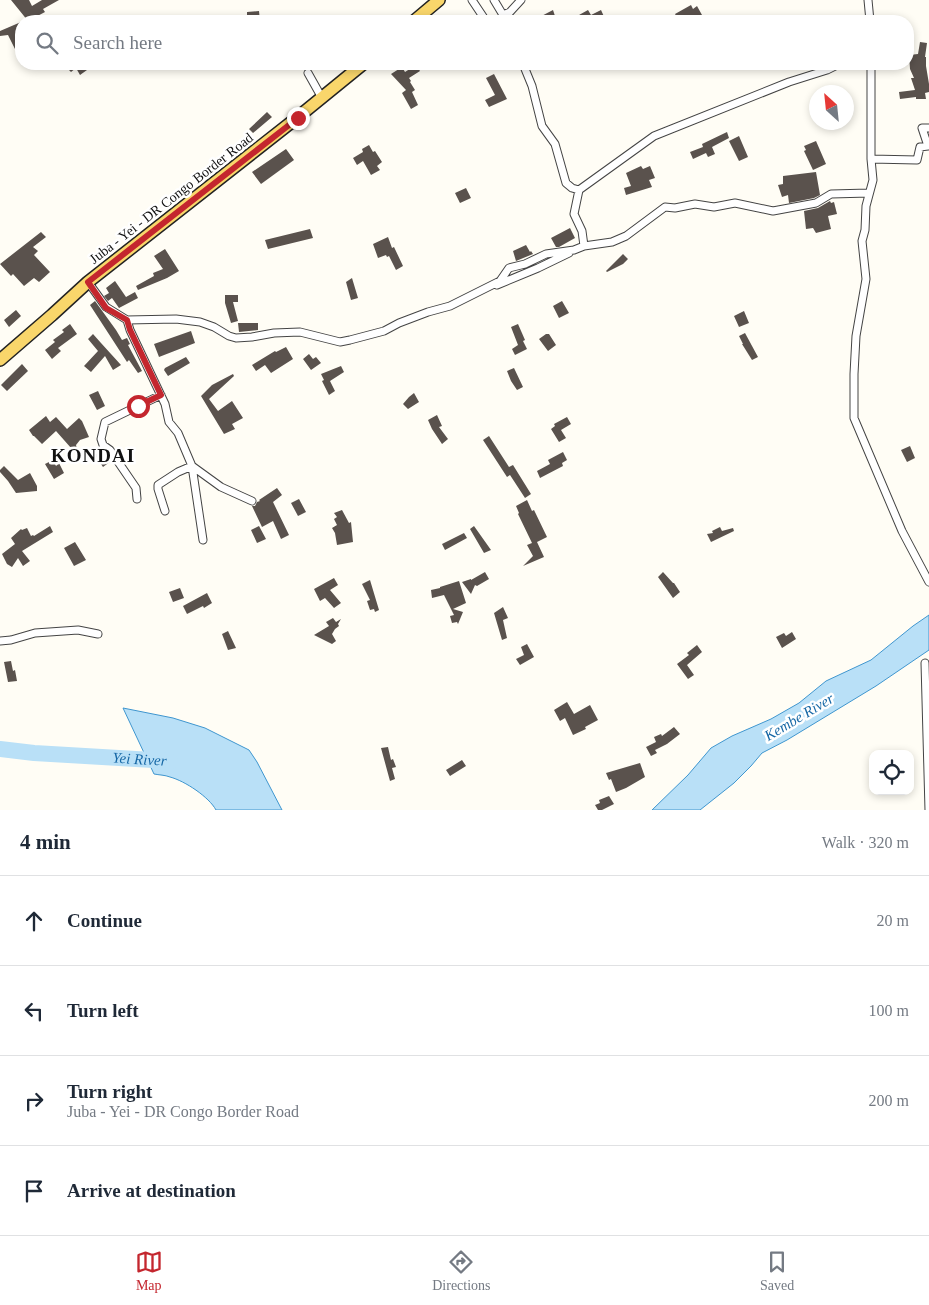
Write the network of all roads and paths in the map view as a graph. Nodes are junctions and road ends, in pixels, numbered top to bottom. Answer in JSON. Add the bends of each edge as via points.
{"nodes":[{"id":1,"x":472,"y":0,"type":"edge"},
{"id":2,"x":494,"y":0,"type":"edge"},
{"id":3,"x":522,"y":0,"type":"edge"},
{"id":4,"x":868,"y":0,"type":"edge"},
{"id":5,"x":433,"y":2,"type":"edge"},
{"id":6,"x":420,"y":15,"type":"edge"},
{"id":7,"x":482,"y":15,"type":"edge"},
{"id":8,"x":501,"y":15,"type":"edge"},
{"id":9,"x":506,"y":15,"type":"edge"},
{"id":10,"x":869,"y":15,"type":"edge"},
{"id":11,"x":356,"y":70,"type":"edge"},
{"id":12,"x":525,"y":70,"type":"edge"},
{"id":13,"x":827,"y":70,"type":"edge"},
{"id":14,"x":871,"y":70,"type":"edge"},
{"id":15,"x":308,"y":74,"type":"dead end"},
{"id":16,"x":322,"y":98,"type":"junction"},
{"id":17,"x":929,"y":128,"type":"edge"},
{"id":18,"x":871,"y":160,"type":"junction"},
{"id":19,"x":579,"y":190,"type":"junction"},
{"id":20,"x":869,"y":193,"type":"junction"},
{"id":21,"x":584,"y":246,"type":"junction"},
{"id":22,"x":574,"y":250,"type":"junction"},
{"id":23,"x":88,"y":282,"type":"junction"},
{"id":24,"x":476,"y":293,"type":"junction"},
{"id":25,"x":127,"y":320,"type":"junction"},
{"id":26,"x":0,"y":360,"type":"edge"},
{"id":27,"x":161,"y":395,"type":"junction"},
{"id":28,"x":192,"y":466,"type":"junction"},
{"id":29,"x":137,"y":499,"type":"dead end"},
{"id":30,"x":252,"y":501,"type":"dead end"},
{"id":31,"x":165,"y":511,"type":"dead end"},
{"id":32,"x":203,"y":540,"type":"dead end"},
{"id":33,"x":929,"y":582,"type":"edge"},
{"id":34,"x":98,"y":634,"type":"dead end"},
{"id":35,"x":0,"y":642,"type":"edge"},
{"id":36,"x":925,"y":663,"type":"dead end"},
{"id":37,"x":929,"y":810,"type":"edge"}],
"edges":[{"from":1,"to":7,"type":"street"},
{"from":2,"to":8,"type":"street"},
{"from":3,"to":9,"type":"street"},
{"from":4,"to":10,"type":"street"},
{"from":5,"to":6,"type":"main road"},
{"from":11,"to":16,"type":"main road","name":"Juba - Yei - DR Congo Border Road"},
{"from":12,"to":19,"type":"street","via":[[542,126],[555,144],[566,183]]},
{"from":13,"to":19,"type":"street","via":[[654,136]]},
{"from":14,"to":18,"type":"street"},
{"from":15,"to":16,"type":"street"},
{"from":16,"to":23,"type":"main road","name":"Juba - Yei - DR Congo Border Road"},
{"from":17,"to":18,"type":"street","via":[[922,128],[928,146],[920,147],[917,160]]},
{"from":18,"to":20,"type":"street","via":[[873,180]]},
{"from":19,"to":21,"type":"street","via":[[574,214]]},
{"from":20,"to":21,"type":"street","via":[[831,194],[816,203],[773,211],[735,203],[714,207],[695,204],[665,207],[626,236],[612,242]]},
{"from":20,"to":33,"type":"street","via":[[862,241],[866,278],[856,336],[854,418],[902,531]]},
{"from":21,"to":22,"type":"street"},
{"from":22,"to":24,"type":"street"},
{"from":22,"to":24,"type":"street","via":[[546,254],[509,268],[500,281]]},
{"from":23,"to":25,"type":"street","via":[[106,308]]},
{"from":23,"to":26,"type":"main road","name":"Juba - Yei - DR Congo Border Road"},
{"from":24,"to":25,"type":"street","via":[[384,331],[340,342],[300,332],[236,338],[200,322]]},
{"from":25,"to":27,"type":"street"},
{"from":27,"to":28,"type":"street","via":[[169,422],[178,433]]},
{"from":27,"to":29,"type":"street","via":[[105,422],[101,439],[136,488]]},
{"from":28,"to":30,"type":"street","via":[[221,487]]},
{"from":28,"to":31,"type":"street","via":[[158,485]]},
{"from":28,"to":32,"type":"street"},
{"from":34,"to":35,"type":"street","via":[[78,630],[35,632]]},
{"from":36,"to":37,"type":"street"}]}
